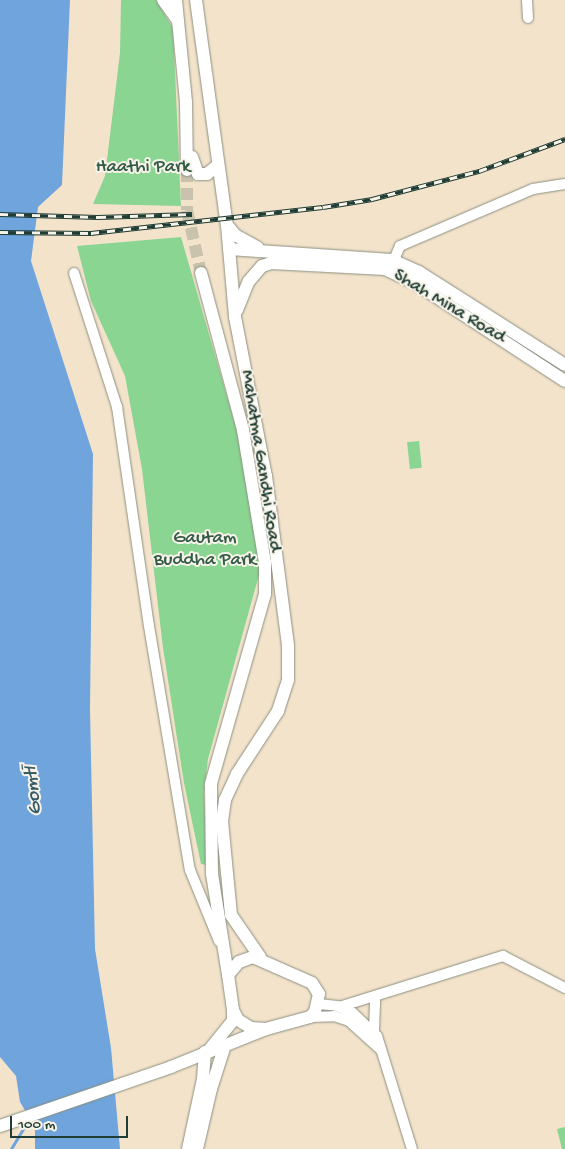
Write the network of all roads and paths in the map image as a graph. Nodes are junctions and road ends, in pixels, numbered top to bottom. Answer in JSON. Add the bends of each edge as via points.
{"nodes":[{"id":1,"x":163,"y":0,"type":"edge"},
{"id":2,"x":176,"y":0,"type":"edge"},
{"id":3,"x":196,"y":0,"type":"edge"},
{"id":4,"x":526,"y":0,"type":"edge"},
{"id":5,"x":528,"y":18,"type":"dead end"},
{"id":6,"x":180,"y":23,"type":"junction"},
{"id":7,"x":186,"y":133,"type":"junction"},
{"id":8,"x":218,"y":165,"type":"junction"},
{"id":9,"x":187,"y":170,"type":"tunnel mouth"},
{"id":10,"x":565,"y":184,"type":"edge"},
{"id":11,"x":227,"y":225,"type":"junction"},
{"id":12,"x":229,"y":249,"type":"junction"},
{"id":13,"x":262,"y":250,"type":"junction"},
{"id":14,"x":391,"y":265,"type":"junction"},
{"id":15,"x":74,"y":273,"type":"dead end"},
{"id":16,"x":202,"y":273,"type":"tunnel mouth"},
{"id":17,"x":235,"y":317,"type":"junction"},
{"id":18,"x":565,"y":365,"type":"edge"},
{"id":19,"x":565,"y":381,"type":"edge"},
{"id":20,"x":281,"y":592,"type":"junction"},
{"id":21,"x":265,"y":594,"type":"junction"},
{"id":22,"x":214,"y":768,"type":"junction"},
{"id":23,"x":237,"y":774,"type":"junction"},
{"id":24,"x":223,"y":951,"type":"junction"},
{"id":25,"x":260,"y":957,"type":"junction"},
{"id":26,"x":228,"y":975,"type":"junction"},
{"id":27,"x":565,"y":988,"type":"edge"},
{"id":28,"x":375,"y":996,"type":"junction"},
{"id":29,"x":318,"y":1004,"type":"junction"},
{"id":30,"x":339,"y":1007,"type":"junction"},
{"id":31,"x":233,"y":1010,"type":"junction"},
{"id":32,"x":310,"y":1017,"type":"junction"},
{"id":33,"x":266,"y":1030,"type":"junction"},
{"id":34,"x":374,"y":1032,"type":"junction"},
{"id":35,"x":225,"y":1045,"type":"junction"},
{"id":36,"x":381,"y":1050,"type":"junction"},
{"id":37,"x":207,"y":1052,"type":"junction"},
{"id":38,"x":0,"y":1126,"type":"edge"},
{"id":39,"x":188,"y":1149,"type":"edge"},
{"id":40,"x":197,"y":1149,"type":"edge"},
{"id":41,"x":412,"y":1149,"type":"edge"}],
"edges":[{"from":1,"to":6,"type":"main road"},
{"from":2,"to":6,"type":"main road"},
{"from":3,"to":8,"type":"main road","name":"Mahatma Gandhi Road"},
{"from":4,"to":5,"type":"street"},
{"from":6,"to":7,"type":"main road"},
{"from":7,"to":8,"type":"main road","via":[[191,139],[195,171],[207,174]]},
{"from":7,"to":9,"type":"main road"},
{"from":8,"to":11,"type":"main road","name":"Mahatma Gandhi Road"},
{"from":10,"to":14,"type":"street","via":[[533,188],[400,246]]},
{"from":11,"to":12,"type":"main road","name":"Mahatma Gandhi Road"},
{"from":11,"to":13,"type":"main road","via":[[235,235]]},
{"from":12,"to":13,"type":"main road","name":"Shah Mina Road"},
{"from":12,"to":17,"type":"main road","name":"Mahatma Gandhi Road"},
{"from":13,"to":14,"type":"main road","name":"Shah Mina Road"},
{"from":14,"to":17,"type":"main road","name":"Shah Mina Road","via":[[271,263],[262,266],[249,281]]},
{"from":14,"to":18,"type":"main road","name":"Shah Mina Road","via":[[419,272]]},
{"from":14,"to":19,"type":"main road","name":"Shah Mina Road"},
{"from":15,"to":24,"type":"street","via":[[117,407],[190,870]]},
{"from":16,"to":21,"type":"main road","name":"Mahatma Gandhi Road","via":[[243,430],[265,563]]},
{"from":17,"to":20,"type":"main road","name":"Mahatma Gandhi Road","via":[[266,476]]},
{"from":20,"to":21,"type":"main road"},
{"from":20,"to":23,"type":"main road","name":"Mahatma Gandhi Road","via":[[288,646],[288,680],[278,711]]},
{"from":21,"to":22,"type":"main road","name":"Mahatma Gandhi Road"},
{"from":22,"to":23,"type":"main road"},
{"from":22,"to":24,"type":"main road","name":"Mahatma Gandhi Road","via":[[209,805],[212,874]]},
{"from":23,"to":25,"type":"main road","name":"Mahatma Gandhi Road","via":[[225,800],[222,821],[226,888],[231,915]]},
{"from":24,"to":26,"type":"main road","name":"Mahatma Gandhi Road"},
{"from":25,"to":26,"type":"main road","via":[[239,962]]},
{"from":25,"to":29,"type":"main road","via":[[312,983],[317,988]]},
{"from":26,"to":31,"type":"main road"},
{"from":27,"to":28,"type":"street","via":[[503,956]]},
{"from":28,"to":30,"type":"street"},
{"from":28,"to":34,"type":"street"},
{"from":29,"to":30,"type":"street"},
{"from":29,"to":32,"type":"main road"},
{"from":30,"to":34,"type":"street"},
{"from":31,"to":33,"type":"main road","via":[[243,1024]]},
{"from":31,"to":37,"type":"main road","via":[[233,1021]]},
{"from":32,"to":33,"type":"main road"},
{"from":32,"to":36,"type":"street","via":[[334,1016],[349,1021]]},
{"from":33,"to":35,"type":"main road"},
{"from":34,"to":36,"type":"street"},
{"from":35,"to":37,"type":"main road"},
{"from":35,"to":40,"type":"main road"},
{"from":36,"to":41,"type":"street"},
{"from":37,"to":38,"type":"main road"},
{"from":37,"to":39,"type":"main road"}]}
